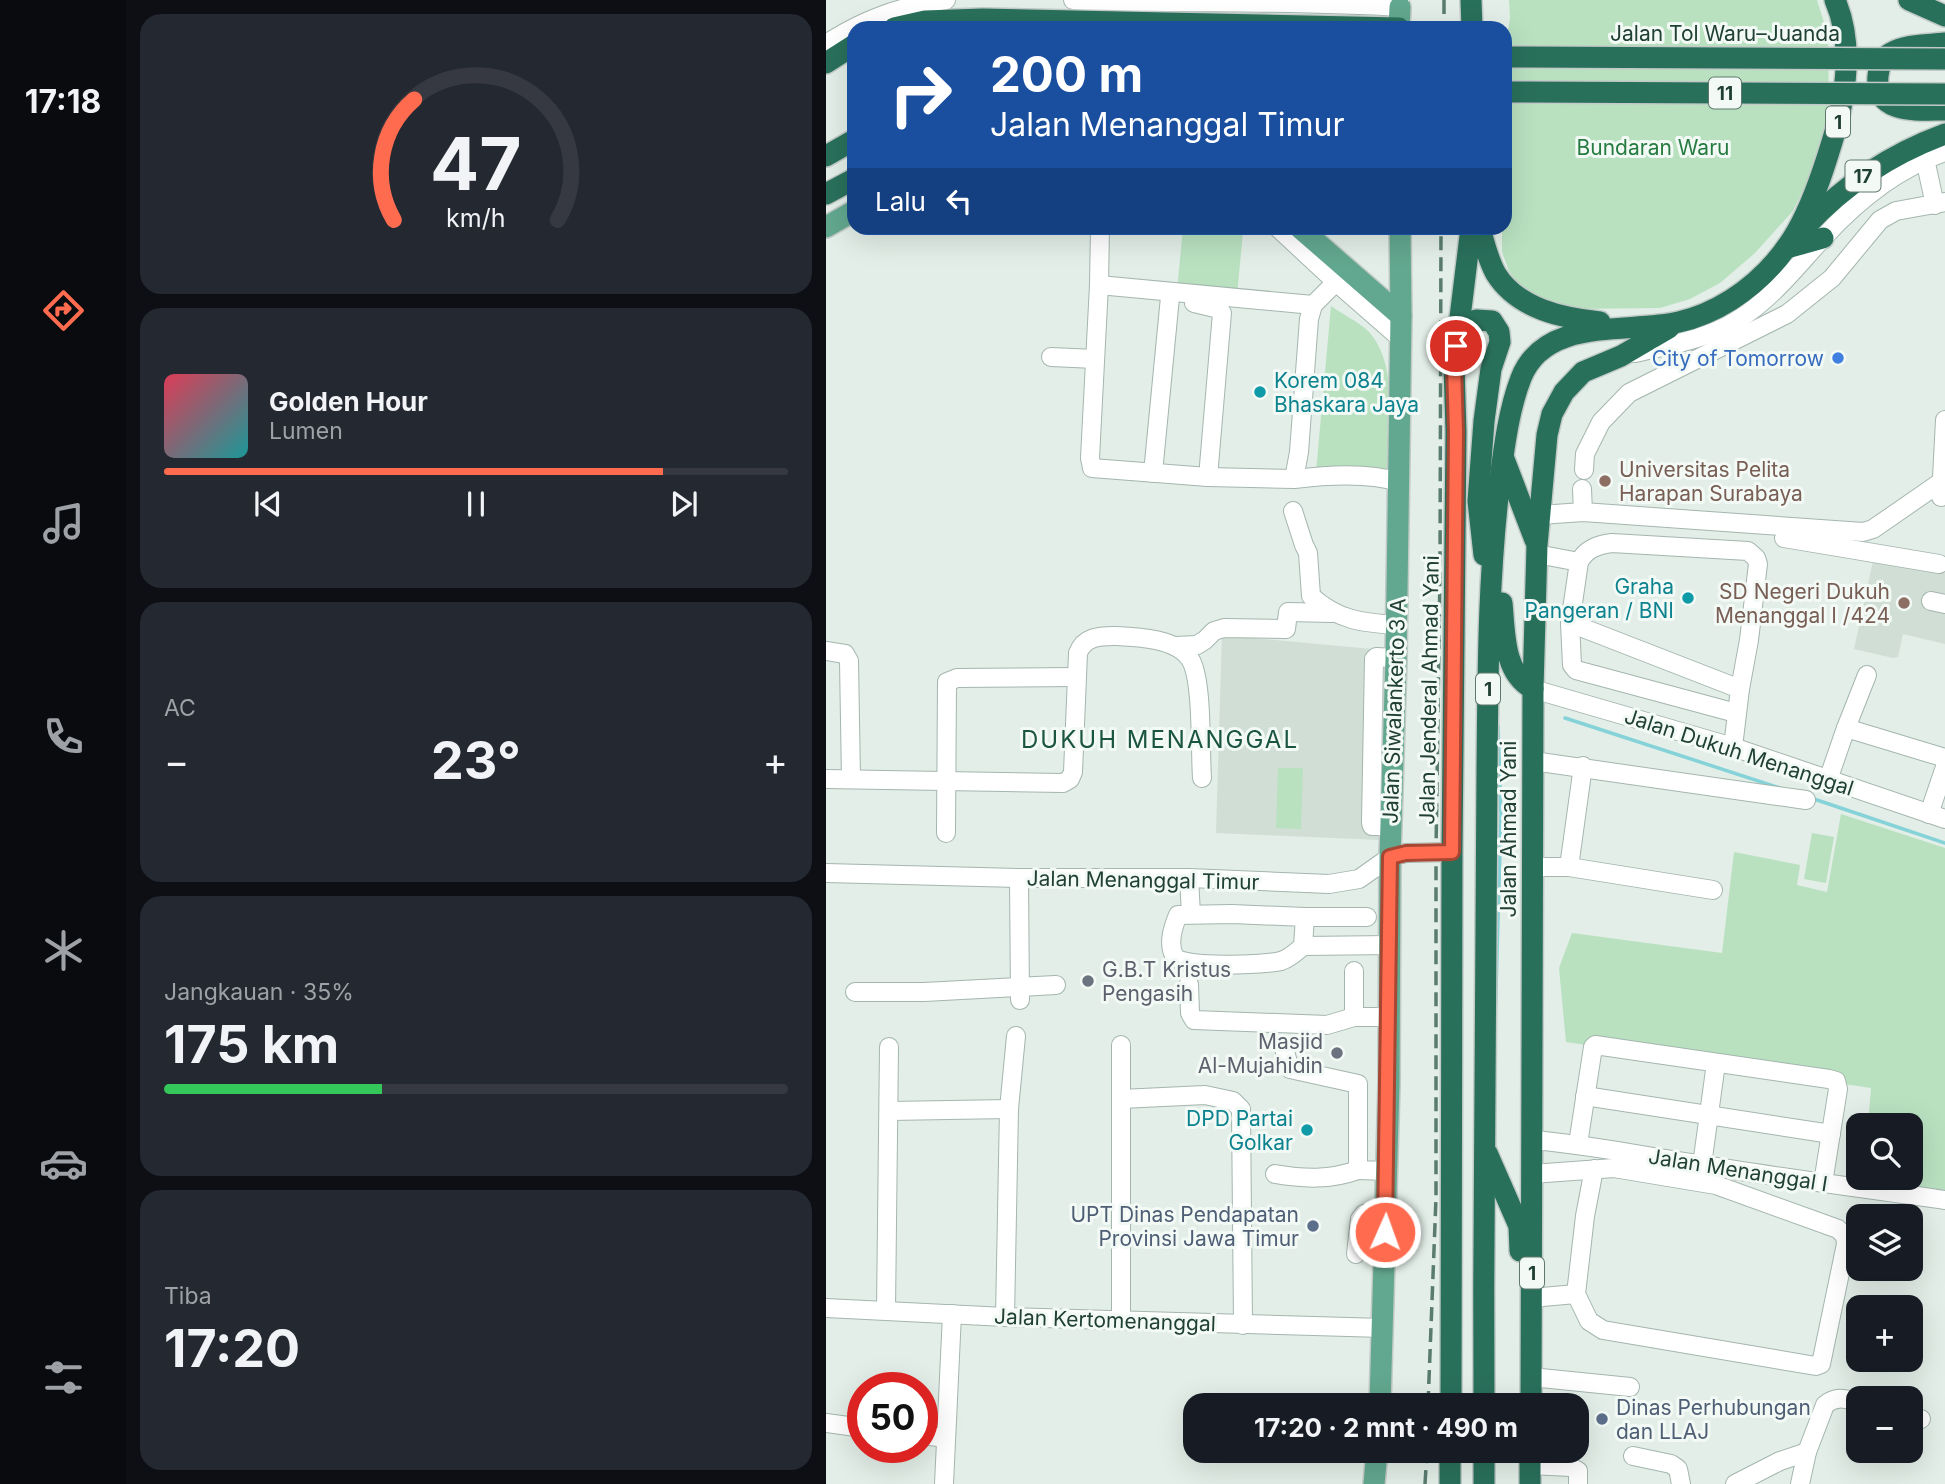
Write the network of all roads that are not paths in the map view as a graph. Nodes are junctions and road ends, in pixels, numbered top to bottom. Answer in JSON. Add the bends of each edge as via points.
{"nodes":[{"id":1,"x":946,"y":0,"type":"edge"},
{"id":2,"x":1073,"y":0,"type":"edge"},
{"id":3,"x":1835,"y":0,"type":"edge"},
{"id":4,"x":1909,"y":0,"type":"edge"},
{"id":5,"x":1159,"y":1,"type":"edge"},
{"id":6,"x":1472,"y":1,"type":"edge"},
{"id":7,"x":1210,"y":2,"type":"edge"},
{"id":8,"x":1313,"y":2,"type":"edge"},
{"id":9,"x":1399,"y":16,"type":"edge"},
{"id":10,"x":1945,"y":16,"type":"edge"},
{"id":11,"x":867,"y":21,"type":"edge"},
{"id":12,"x":945,"y":21,"type":"edge"},
{"id":13,"x":1117,"y":21,"type":"edge"},
{"id":14,"x":1266,"y":21,"type":"edge"},
{"id":15,"x":1472,"y":21,"type":"edge"},
{"id":16,"x":847,"y":32,"type":"edge"},
{"id":17,"x":1945,"y":43,"type":"edge"},
{"id":18,"x":826,"y":44,"type":"edge"},
{"id":19,"x":847,"y":50,"type":"edge"},
{"id":20,"x":1512,"y":57,"type":"edge"},
{"id":21,"x":1945,"y":59,"type":"edge"},
{"id":22,"x":826,"y":64,"type":"edge"},
{"id":23,"x":1512,"y":92,"type":"edge"},
{"id":24,"x":1945,"y":94,"type":"edge"},
{"id":25,"x":1945,"y":110,"type":"edge"},
{"id":26,"x":1945,"y":134,"type":"edge"},
{"id":27,"x":847,"y":143,"type":"edge"},
{"id":28,"x":1945,"y":152,"type":"edge"},
{"id":29,"x":826,"y":156,"type":"edge"},
{"id":30,"x":1925,"y":159,"type":"junction"},
{"id":31,"x":847,"y":183,"type":"edge"},
{"id":32,"x":826,"y":194,"type":"edge"},
{"id":33,"x":1940,"y":203,"type":"edge"},
{"id":34,"x":847,"y":215,"type":"edge"},
{"id":35,"x":826,"y":227,"type":"edge"},
{"id":36,"x":1100,"y":235,"type":"edge"},
{"id":37,"x":1286,"y":235,"type":"edge"},
{"id":38,"x":1308,"y":235,"type":"edge"},
{"id":39,"x":1400,"y":235,"type":"edge"},
{"id":40,"x":1470,"y":235,"type":"edge"},
{"id":41,"x":1483,"y":235,"type":"edge"},
{"id":42,"x":1823,"y":238,"type":"junction"},
{"id":43,"x":1791,"y":243,"type":"junction"},
{"id":44,"x":1336,"y":282,"type":"junction"},
{"id":45,"x":1099,"y":285,"type":"junction"},
{"id":46,"x":1170,"y":294,"type":"junction"},
{"id":47,"x":1313,"y":305,"type":"junction"},
{"id":48,"x":1401,"y":316,"type":"junction"},
{"id":49,"x":1677,"y":323,"type":"junction"},
{"id":50,"x":1644,"y":327,"type":"junction"},
{"id":51,"x":1400,"y":338,"type":"junction"},
{"id":52,"x":1621,"y":356,"type":"junction"},
{"id":53,"x":1051,"y":357,"type":"dead end"},
{"id":54,"x":1095,"y":359,"type":"junction"},
{"id":55,"x":1945,"y":419,"type":"edge"},
{"id":56,"x":1456,"y":432,"type":"junction"},
{"id":57,"x":1503,"y":457,"type":"junction"},
{"id":58,"x":1584,"y":470,"type":"dead end"},
{"id":59,"x":1153,"y":473,"type":"junction"},
{"id":60,"x":1208,"y":477,"type":"junction"},
{"id":61,"x":1294,"y":479,"type":"junction"},
{"id":62,"x":1399,"y":482,"type":"junction"},
{"id":63,"x":1582,"y":489,"type":"dead end"},
{"id":64,"x":1293,"y":511,"type":"dead end"},
{"id":65,"x":1583,"y":512,"type":"junction"},
{"id":66,"x":1540,"y":515,"type":"junction"},
{"id":67,"x":1681,"y":519,"type":"junction"},
{"id":68,"x":1492,"y":545,"type":"junction"},
{"id":69,"x":1537,"y":549,"type":"junction"},
{"id":70,"x":1579,"y":562,"type":"junction"},
{"id":71,"x":1939,"y":564,"type":"dead end"},
{"id":72,"x":1491,"y":580,"type":"junction"},
{"id":73,"x":1332,"y":613,"type":"junction"},
{"id":74,"x":1570,"y":623,"type":"junction"},
{"id":75,"x":1396,"y":625,"type":"junction"},
{"id":76,"x":1175,"y":646,"type":"junction"},
{"id":77,"x":826,"y":651,"type":"edge"},
{"id":78,"x":1591,"y":674,"type":"junction"},
{"id":79,"x":1867,"y":676,"type":"dead end"},
{"id":80,"x":1076,"y":677,"type":"junction"},
{"id":81,"x":1533,"y":689,"type":"junction"},
{"id":82,"x":1740,"y":689,"type":"junction"},
{"id":83,"x":1582,"y":703,"type":"junction"},
{"id":84,"x":1736,"y":713,"type":"junction"},
{"id":85,"x":1846,"y":728,"type":"junction"},
{"id":86,"x":1733,"y":747,"type":"junction"},
{"id":87,"x":1533,"y":761,"type":"junction"},
{"id":88,"x":1945,"y":764,"type":"edge"},
{"id":89,"x":1583,"y":766,"type":"junction"},
{"id":90,"x":1202,"y":778,"type":"dead end"},
{"id":91,"x":826,"y":779,"type":"edge"},
{"id":92,"x":851,"y":779,"type":"junction"},
{"id":93,"x":946,"y":779,"type":"junction"},
{"id":94,"x":1828,"y":780,"type":"junction"},
{"id":95,"x":1806,"y":800,"type":"dead end"},
{"id":96,"x":1937,"y":816,"type":"edge"},
{"id":97,"x":946,"y":834,"type":"dead end"},
{"id":98,"x":1452,"y":852,"type":"junction"},
{"id":99,"x":1390,"y":857,"type":"junction"},
{"id":100,"x":1533,"y":867,"type":"junction"},
{"id":101,"x":1569,"y":867,"type":"junction"},
{"id":102,"x":826,"y":873,"type":"edge"},
{"id":103,"x":1018,"y":878,"type":"junction"},
{"id":104,"x":1189,"y":878,"type":"junction"},
{"id":105,"x":1322,"y":884,"type":"junction"},
{"id":106,"x":1713,"y":890,"type":"dead end"},
{"id":107,"x":1191,"y":914,"type":"junction"},
{"id":108,"x":1367,"y":916,"type":"dead end"},
{"id":109,"x":1308,"y":928,"type":"junction"},
{"id":110,"x":1391,"y":940,"type":"junction"},
{"id":111,"x":1354,"y":971,"type":"dead end"},
{"id":112,"x":1189,"y":984,"type":"dead end"},
{"id":113,"x":1056,"y":985,"type":"dead end"},
{"id":114,"x":855,"y":992,"type":"dead end"},
{"id":115,"x":1021,"y":993,"type":"junction"},
{"id":116,"x":1354,"y":1017,"type":"junction"},
{"id":117,"x":1390,"y":1017,"type":"junction"},
{"id":118,"x":1016,"y":1036,"type":"dead end"},
{"id":119,"x":1121,"y":1045,"type":"dead end"},
{"id":120,"x":1283,"y":1045,"type":"dead end"},
{"id":121,"x":889,"y":1047,"type":"dead end"},
{"id":122,"x":1716,"y":1062,"type":"junction"},
{"id":123,"x":1358,"y":1084,"type":"junction"},
{"id":124,"x":1389,"y":1085,"type":"junction"},
{"id":125,"x":1585,"y":1096,"type":"junction"},
{"id":126,"x":1121,"y":1099,"type":"junction"},
{"id":127,"x":1009,"y":1109,"type":"junction"},
{"id":128,"x":889,"y":1111,"type":"junction"},
{"id":129,"x":1709,"y":1116,"type":"junction"},
{"id":130,"x":1831,"y":1134,"type":"junction"},
{"id":131,"x":1532,"y":1140,"type":"junction"},
{"id":132,"x":1578,"y":1144,"type":"junction"},
{"id":133,"x":1483,"y":1145,"type":"junction"},
{"id":134,"x":1702,"y":1165,"type":"junction"},
{"id":135,"x":1594,"y":1169,"type":"junction"},
{"id":136,"x":1358,"y":1170,"type":"junction"},
{"id":137,"x":1387,"y":1171,"type":"junction"},
{"id":138,"x":1275,"y":1174,"type":"dead end"},
{"id":139,"x":1532,"y":1174,"type":"junction"},
{"id":140,"x":1823,"y":1183,"type":"junction"},
{"id":141,"x":1945,"y":1200,"type":"edge"},
{"id":142,"x":1386,"y":1215,"type":"junction"},
{"id":143,"x":1356,"y":1254,"type":"dead end"},
{"id":144,"x":1576,"y":1294,"type":"junction"},
{"id":145,"x":1531,"y":1298,"type":"junction"},
{"id":146,"x":826,"y":1308,"type":"edge"},
{"id":147,"x":886,"y":1310,"type":"junction"},
{"id":148,"x":952,"y":1314,"type":"junction"},
{"id":149,"x":1005,"y":1317,"type":"junction"},
{"id":150,"x":1121,"y":1321,"type":"junction"},
{"id":151,"x":1242,"y":1325,"type":"junction"},
{"id":152,"x":1383,"y":1328,"type":"junction"},
{"id":153,"x":1531,"y":1377,"type":"junction"},
{"id":154,"x":1630,"y":1387,"type":"dead end"},
{"id":155,"x":1380,"y":1393,"type":"edge"},
{"id":156,"x":1451,"y":1393,"type":"edge"},
{"id":157,"x":1484,"y":1393,"type":"edge"},
{"id":158,"x":1531,"y":1393,"type":"edge"},
{"id":159,"x":1846,"y":1398,"type":"edge"},
{"id":160,"x":826,"y":1423,"type":"edge"},
{"id":161,"x":847,"y":1426,"type":"edge"},
{"id":162,"x":938,"y":1437,"type":"edge"},
{"id":163,"x":946,"y":1438,"type":"junction"},
{"id":164,"x":1807,"y":1452,"type":"junction"},
{"id":165,"x":1633,"y":1456,"type":"dead end"},
{"id":166,"x":1376,"y":1463,"type":"edge"},
{"id":167,"x":1450,"y":1463,"type":"edge"},
{"id":168,"x":1484,"y":1463,"type":"edge"},
{"id":169,"x":1530,"y":1467,"type":"edge"},
{"id":170,"x":943,"y":1484,"type":"edge"},
{"id":171,"x":1374,"y":1484,"type":"edge"},
{"id":172,"x":1450,"y":1484,"type":"edge"},
{"id":173,"x":1484,"y":1484,"type":"edge"},
{"id":174,"x":1578,"y":1484,"type":"edge"},
{"id":175,"x":1681,"y":1484,"type":"edge"},
{"id":176,"x":1735,"y":1484,"type":"edge"},
{"id":177,"x":1800,"y":1484,"type":"edge"}],
"edges":[{"from":1,"to":11,"type":"street","via":[[894,9]]},
{"from":2,"to":5,"type":"street"},
{"from":3,"to":43,"type":"highway","number":"1","via":[[1846,53],[1842,108],[1824,171]]},
{"from":4,"to":10,"type":"highway"},
{"from":5,"to":7,"type":"street"},
{"from":6,"to":15,"type":"highway"},
{"from":7,"to":8,"type":"street"},
{"from":8,"to":9,"type":"street"},
{"from":9,"to":14,"type":"highway"},
{"from":12,"to":13,"type":"highway"},
{"from":16,"to":18,"type":"street"},
{"from":17,"to":25,"type":"highway","via":[[1892,51],[1880,63],[1878,79],[1886,103],[1909,110]]},
{"from":19,"to":22,"type":"highway"},
{"from":20,"to":21,"type":"highway","name":"Jalan Tol Waru–Juanda","number":"11","bridge":true},
{"from":23,"to":24,"type":"highway","number":"11","bridge":true},
{"from":26,"to":43,"type":"highway","number":"17","via":[[1885,161],[1852,183]]},
{"from":27,"to":29,"type":"highway"},
{"from":28,"to":30,"type":"street"},
{"from":30,"to":33,"type":"street"},
{"from":30,"to":42,"type":"street","via":[[1880,186]]},
{"from":31,"to":32,"type":"highway"},
{"from":33,"to":58,"type":"street","via":[[1896,211],[1880,220],[1832,278],[1787,314],[1629,393],[1601,422],[1585,454]]},
{"from":34,"to":35,"type":"main road"},
{"from":36,"to":45,"type":"street"},
{"from":37,"to":44,"type":"street"},
{"from":38,"to":48,"type":"main road"},
{"from":39,"to":48,"type":"main road","name":"Jalan Siwalankerto 3 A"},
{"from":40,"to":56,"type":"highway","name":"Jalan Jenderal Ahmad Yani","number":"1","via":[[1454,366]]},
{"from":41,"to":50,"type":"highway","number":"1","via":[[1497,275],[1520,299],[1573,319]]},
{"from":42,"to":43,"type":"highway"},
{"from":42,"to":52,"type":"street","via":[[1781,287],[1734,322],[1699,338]]},
{"from":43,"to":49,"type":"highway","number":"1","via":[[1772,267],[1731,300]]},
{"from":44,"to":47,"type":"street"},
{"from":44,"to":51,"type":"street"},
{"from":45,"to":46,"type":"street"},
{"from":45,"to":54,"type":"street"},
{"from":46,"to":47,"type":"street"},
{"from":46,"to":59,"type":"street"},
{"from":46,"to":60,"type":"street","via":[[1222,313]]},
{"from":47,"to":61,"type":"street"},
{"from":48,"to":51,"type":"main road","name":"Jalan Siwalankerto 3 A"},
{"from":49,"to":50,"type":"highway","number":"1"},
{"from":49,"to":52,"type":"highway","name":"Jalan Ahmad Yani","number":"1"},
{"from":50,"to":57,"type":"highway","number":"1","via":[[1572,335],[1536,355],[1517,389]]},
{"from":51,"to":62,"type":"main road","name":"Jalan Siwalankerto 3 A"},
{"from":52,"to":66,"type":"highway","name":"Jalan Ahmad Yani","number":"1","via":[[1583,372],[1552,414]]},
{"from":53,"to":54,"type":"street"},
{"from":54,"to":59,"type":"street","via":[[1090,465]]},
{"from":55,"to":67,"type":"street","via":[[1941,489],[1873,529],[1863,532]]},
{"from":56,"to":72,"type":"highway","via":[[1466,328],[1485,319],[1496,325],[1500,342],[1487,393],[1478,501]]},
{"from":56,"to":98,"type":"highway","name":"Jalan Jenderal Ahmad Yani","number":"1"},
{"from":57,"to":68,"type":"highway","number":"1"},
{"from":57,"to":69,"type":"highway"},
{"from":59,"to":60,"type":"street"},
{"from":60,"to":61,"type":"street"},
{"from":61,"to":62,"type":"street","via":[[1319,476]]},
{"from":62,"to":75,"type":"main road","name":"Jalan Siwalankerto 3 A"},
{"from":63,"to":65,"type":"street"},
{"from":64,"to":73,"type":"street","via":[[1308,553],[1311,596]]},
{"from":65,"to":66,"type":"street"},
{"from":65,"to":67,"type":"street"},
{"from":66,"to":69,"type":"highway","name":"Jalan Ahmad Yani","number":"1"},
{"from":67,"to":71,"type":"street"},
{"from":68,"to":72,"type":"highway","number":"1"},
{"from":68,"to":81,"type":"highway","via":[[1510,662]]},
{"from":69,"to":70,"type":"street"},
{"from":69,"to":81,"type":"highway","name":"Jalan Ahmad Yani","number":"1"},
{"from":70,"to":74,"type":"street"},
{"from":70,"to":82,"type":"street","via":[[1590,550],[1612,543],[1748,551],[1758,564]]},
{"from":72,"to":133,"type":"highway","number":"1"},
{"from":73,"to":75,"type":"street","via":[[1361,623]]},
{"from":73,"to":76,"type":"street","via":[[1288,612],[1286,629],[1224,628],[1197,645]]},
{"from":74,"to":78,"type":"street","via":[[1572,665]]},
{"from":74,"to":82,"type":"street"},
{"from":75,"to":99,"type":"main road","name":"Jalan Siwalankerto 3 A","via":[[1396,658],[1383,741]]},
{"from":76,"to":80,"type":"street","via":[[1099,636],[1080,646]]},
{"from":76,"to":90,"type":"street","via":[[1191,660],[1196,674]]},
{"from":77,"to":92,"type":"street","via":[[845,654],[849,661]]},
{"from":78,"to":83,"type":"street"},
{"from":78,"to":84,"type":"street"},
{"from":79,"to":85,"type":"street"},
{"from":80,"to":93,"type":"street","via":[[949,679]]},
{"from":80,"to":93,"type":"street","via":[[1070,779],[1063,783]]},
{"from":81,"to":83,"type":"street","name":"Jalan Dukuh Menanggal"},
{"from":81,"to":87,"type":"highway","name":"Jalan Ahmad Yani","number":"1"},
{"from":82,"to":84,"type":"street"},
{"from":83,"to":86,"type":"street","name":"Jalan Dukuh Menanggal"},
{"from":84,"to":86,"type":"street"},
{"from":85,"to":88,"type":"street","via":[[1942,757]]},
{"from":85,"to":94,"type":"street"},
{"from":86,"to":94,"type":"street","name":"Jalan Dukuh Menanggal"},
{"from":87,"to":89,"type":"street"},
{"from":87,"to":100,"type":"highway","name":"Jalan Ahmad Yani","number":"1"},
{"from":88,"to":96,"type":"street"},
{"from":89,"to":95,"type":"street"},
{"from":89,"to":101,"type":"street"},
{"from":91,"to":92,"type":"street"},
{"from":92,"to":93,"type":"street"},
{"from":93,"to":97,"type":"street"},
{"from":94,"to":96,"type":"street","name":"Jalan Dukuh Menanggal"},
{"from":98,"to":99,"type":"street","name":"Jalan Menanggal Timur"},
{"from":98,"to":156,"type":"highway","name":"Jalan Jenderal Ahmad Yani","number":"1"},
{"from":99,"to":105,"type":"street","name":"Jalan Menanggal Timur","via":[[1359,879]]},
{"from":99,"to":110,"type":"main road","name":"Jalan Siwalankerto 3 A"},
{"from":100,"to":101,"type":"street"},
{"from":100,"to":131,"type":"highway","name":"Jalan Ahmad Yani","number":"1"},
{"from":101,"to":106,"type":"street"},
{"from":102,"to":103,"type":"street","name":"Jalan Menanggal Timur"},
{"from":103,"to":104,"type":"street","name":"Jalan Menanggal Timur"},
{"from":103,"to":115,"type":"street"},
{"from":104,"to":105,"type":"street","name":"Jalan Menanggal Timur"},
{"from":104,"to":107,"type":"street"},
{"from":105,"to":109,"type":"street"},
{"from":107,"to":109,"type":"street"},
{"from":107,"to":109,"type":"street","via":[[1178,915],[1172,932],[1172,948],[1180,962],[1276,962],[1290,958]]},
{"from":108,"to":109,"type":"street"},
{"from":109,"to":110,"type":"street"},
{"from":110,"to":117,"type":"main road","name":"Jalan Siwalankerto 3 A"},
{"from":111,"to":116,"type":"street"},
{"from":112,"to":116,"type":"street","via":[[1194,1020],[1327,1025]]},
{"from":113,"to":115,"type":"street"},
{"from":114,"to":115,"type":"street"},
{"from":116,"to":117,"type":"street"},
{"from":117,"to":124,"type":"main road","name":"Jalan Siwalankerto 3 A"},
{"from":118,"to":127,"type":"street"},
{"from":119,"to":126,"type":"street"},
{"from":120,"to":123,"type":"street","via":[[1290,1069]]},
{"from":121,"to":128,"type":"street"},
{"from":122,"to":125,"type":"street","via":[[1595,1045]]},
{"from":122,"to":129,"type":"street"},
{"from":122,"to":130,"type":"street","via":[[1836,1081],[1839,1089]]},
{"from":123,"to":124,"type":"street"},
{"from":123,"to":136,"type":"street"},
{"from":124,"to":137,"type":"main road","name":"Jalan Siwalankerto 3 A"},
{"from":125,"to":129,"type":"street"},
{"from":125,"to":132,"type":"street"},
{"from":126,"to":150,"type":"street"},
{"from":126,"to":151,"type":"street","via":[[1205,1096],[1233,1101],[1241,1109]]},
{"from":127,"to":128,"type":"street"},
{"from":127,"to":149,"type":"street"},
{"from":128,"to":147,"type":"street"},
{"from":129,"to":130,"type":"street"},
{"from":129,"to":134,"type":"street"},
{"from":130,"to":140,"type":"street"},
{"from":131,"to":132,"type":"street","name":"Jalan Menanggal I"},
{"from":131,"to":139,"type":"highway","name":"Jalan Ahmad Yani","number":"1"},
{"from":132,"to":134,"type":"street","name":"Jalan Menanggal I"},
{"from":133,"to":153,"type":"highway","via":[[1519,1226],[1520,1361]]},
{"from":133,"to":157,"type":"highway","number":"1"},
{"from":134,"to":140,"type":"street","name":"Jalan Menanggal I"},
{"from":135,"to":139,"type":"street"},
{"from":135,"to":144,"type":"street"},
{"from":135,"to":144,"type":"street","via":[[1614,1168],[1716,1185],[1839,1229],[1846,1244],[1823,1359],[1816,1366],[1604,1330],[1585,1316]]},
{"from":136,"to":137,"type":"street"},
{"from":136,"to":138,"type":"street","via":[[1331,1178]]},
{"from":137,"to":142,"type":"main road","name":"Jalan Siwalankerto 3 A"},
{"from":139,"to":145,"type":"highway","name":"Jalan Ahmad Yani","number":"1"},
{"from":140,"to":141,"type":"street","name":"Jalan Menanggal I"},
{"from":142,"to":143,"type":"street","via":[[1364,1214],[1360,1219]]},
{"from":142,"to":152,"type":"main road","name":"Jalan Siwalankerto 3 A"},
{"from":144,"to":145,"type":"street"},
{"from":145,"to":153,"type":"highway","name":"Jalan Ahmad Yani","number":"1"},
{"from":146,"to":147,"type":"street","name":"Jalan Kertomenanggal"},
{"from":147,"to":148,"type":"street","name":"Jalan Kertomenanggal"},
{"from":148,"to":149,"type":"street","name":"Jalan Kertomenanggal"},
{"from":148,"to":163,"type":"street"},
{"from":149,"to":150,"type":"street","name":"Jalan Kertomenanggal"},
{"from":150,"to":151,"type":"street","name":"Jalan Kertomenanggal"},
{"from":151,"to":152,"type":"street","name":"Jalan Kertomenanggal"},
{"from":152,"to":155,"type":"main road","name":"Jalan Siwalankerto 3 A"},
{"from":153,"to":154,"type":"street"},
{"from":153,"to":158,"type":"highway","name":"Jalan Ahmad Yani","number":"1"},
{"from":159,"to":164,"type":"street","via":[[1825,1405]]},
{"from":160,"to":161,"type":"street"},
{"from":162,"to":163,"type":"street"},
{"from":163,"to":170,"type":"street"},
{"from":164,"to":176,"type":"street"},
{"from":164,"to":177,"type":"street"},
{"from":165,"to":175,"type":"street","via":[[1671,1464],[1678,1469]]},
{"from":166,"to":171,"type":"main road"},
{"from":167,"to":172,"type":"highway"},
{"from":168,"to":173,"type":"highway"},
{"from":169,"to":174,"type":"street","via":[[1572,1466]]}]}
